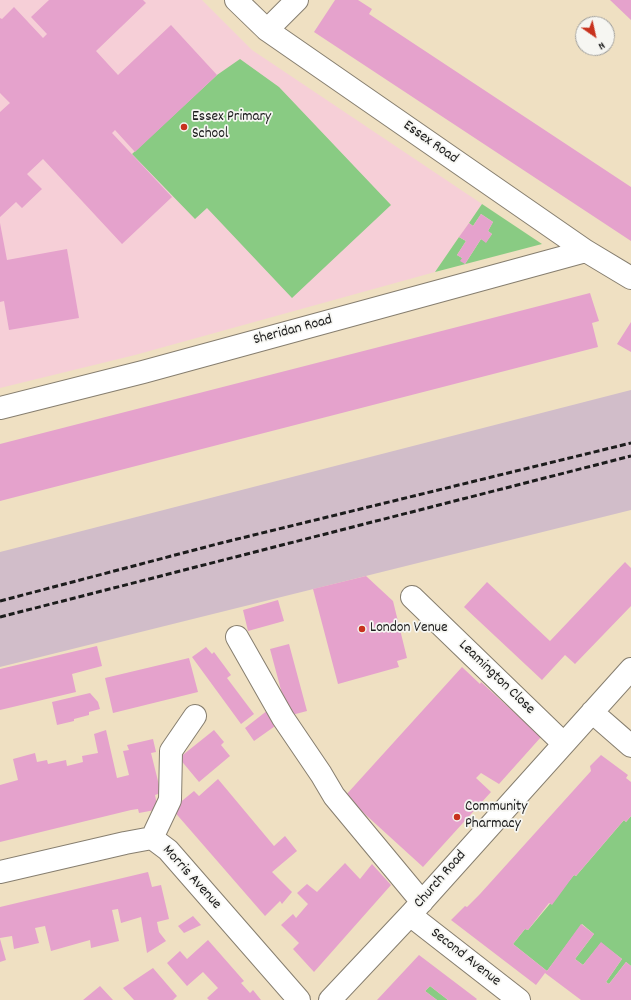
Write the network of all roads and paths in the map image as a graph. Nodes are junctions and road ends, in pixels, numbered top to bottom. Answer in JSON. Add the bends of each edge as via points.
{"nodes":[{"id":1,"x":236,"y":0,"type":"edge"},
{"id":2,"x":298,"y":0,"type":"edge"},
{"id":3,"x":267,"y":30,"type":"junction"},
{"id":4,"x":586,"y":251,"type":"junction"},
{"id":5,"x":631,"y":278,"type":"edge"},
{"id":6,"x":0,"y":408,"type":"edge"},
{"id":7,"x":412,"y":597,"type":"dead end"},
{"id":8,"x":237,"y":637,"type":"dead end"},
{"id":9,"x":631,"y":669,"type":"edge"},
{"id":10,"x":592,"y":712,"type":"junction"},
{"id":11,"x":195,"y":716,"type":"dead end"},
{"id":12,"x":563,"y":743,"type":"junction"},
{"id":13,"x":631,"y":746,"type":"edge"},
{"id":14,"x":152,"y":838,"type":"junction"},
{"id":15,"x":0,"y":872,"type":"edge"},
{"id":16,"x":416,"y":908,"type":"junction"},
{"id":17,"x":299,"y":1000,"type":"edge"},
{"id":18,"x":330,"y":1000,"type":"edge"},
{"id":19,"x":519,"y":1000,"type":"edge"}],
"edges":[{"from":1,"to":3,"type":"street","name":"Essex Road"},
{"from":2,"to":3,"type":"street"},
{"from":3,"to":4,"type":"street","name":"Essex Road"},
{"from":4,"to":5,"type":"street","name":"Essex Road"},
{"from":4,"to":6,"type":"street","name":"Sheridan Road","via":[[144,372]]},
{"from":7,"to":12,"type":"street","name":"Leamington Close"},
{"from":8,"to":16,"type":"street","name":"Second Avenue","via":[[283,718],[334,796]]},
{"from":9,"to":10,"type":"street","name":"Church Road"},
{"from":10,"to":12,"type":"street","name":"Church Road"},
{"from":10,"to":13,"type":"street"},
{"from":11,"to":14,"type":"street","via":[[171,751],[170,800]]},
{"from":12,"to":16,"type":"street","name":"Church Road"},
{"from":14,"to":15,"type":"street","name":"Morris Avenue"},
{"from":14,"to":17,"type":"street","name":"Morris Avenue","via":[[168,850]]},
{"from":16,"to":18,"type":"street","name":"Church Road"},
{"from":16,"to":19,"type":"street","name":"Second Avenue"}]}
